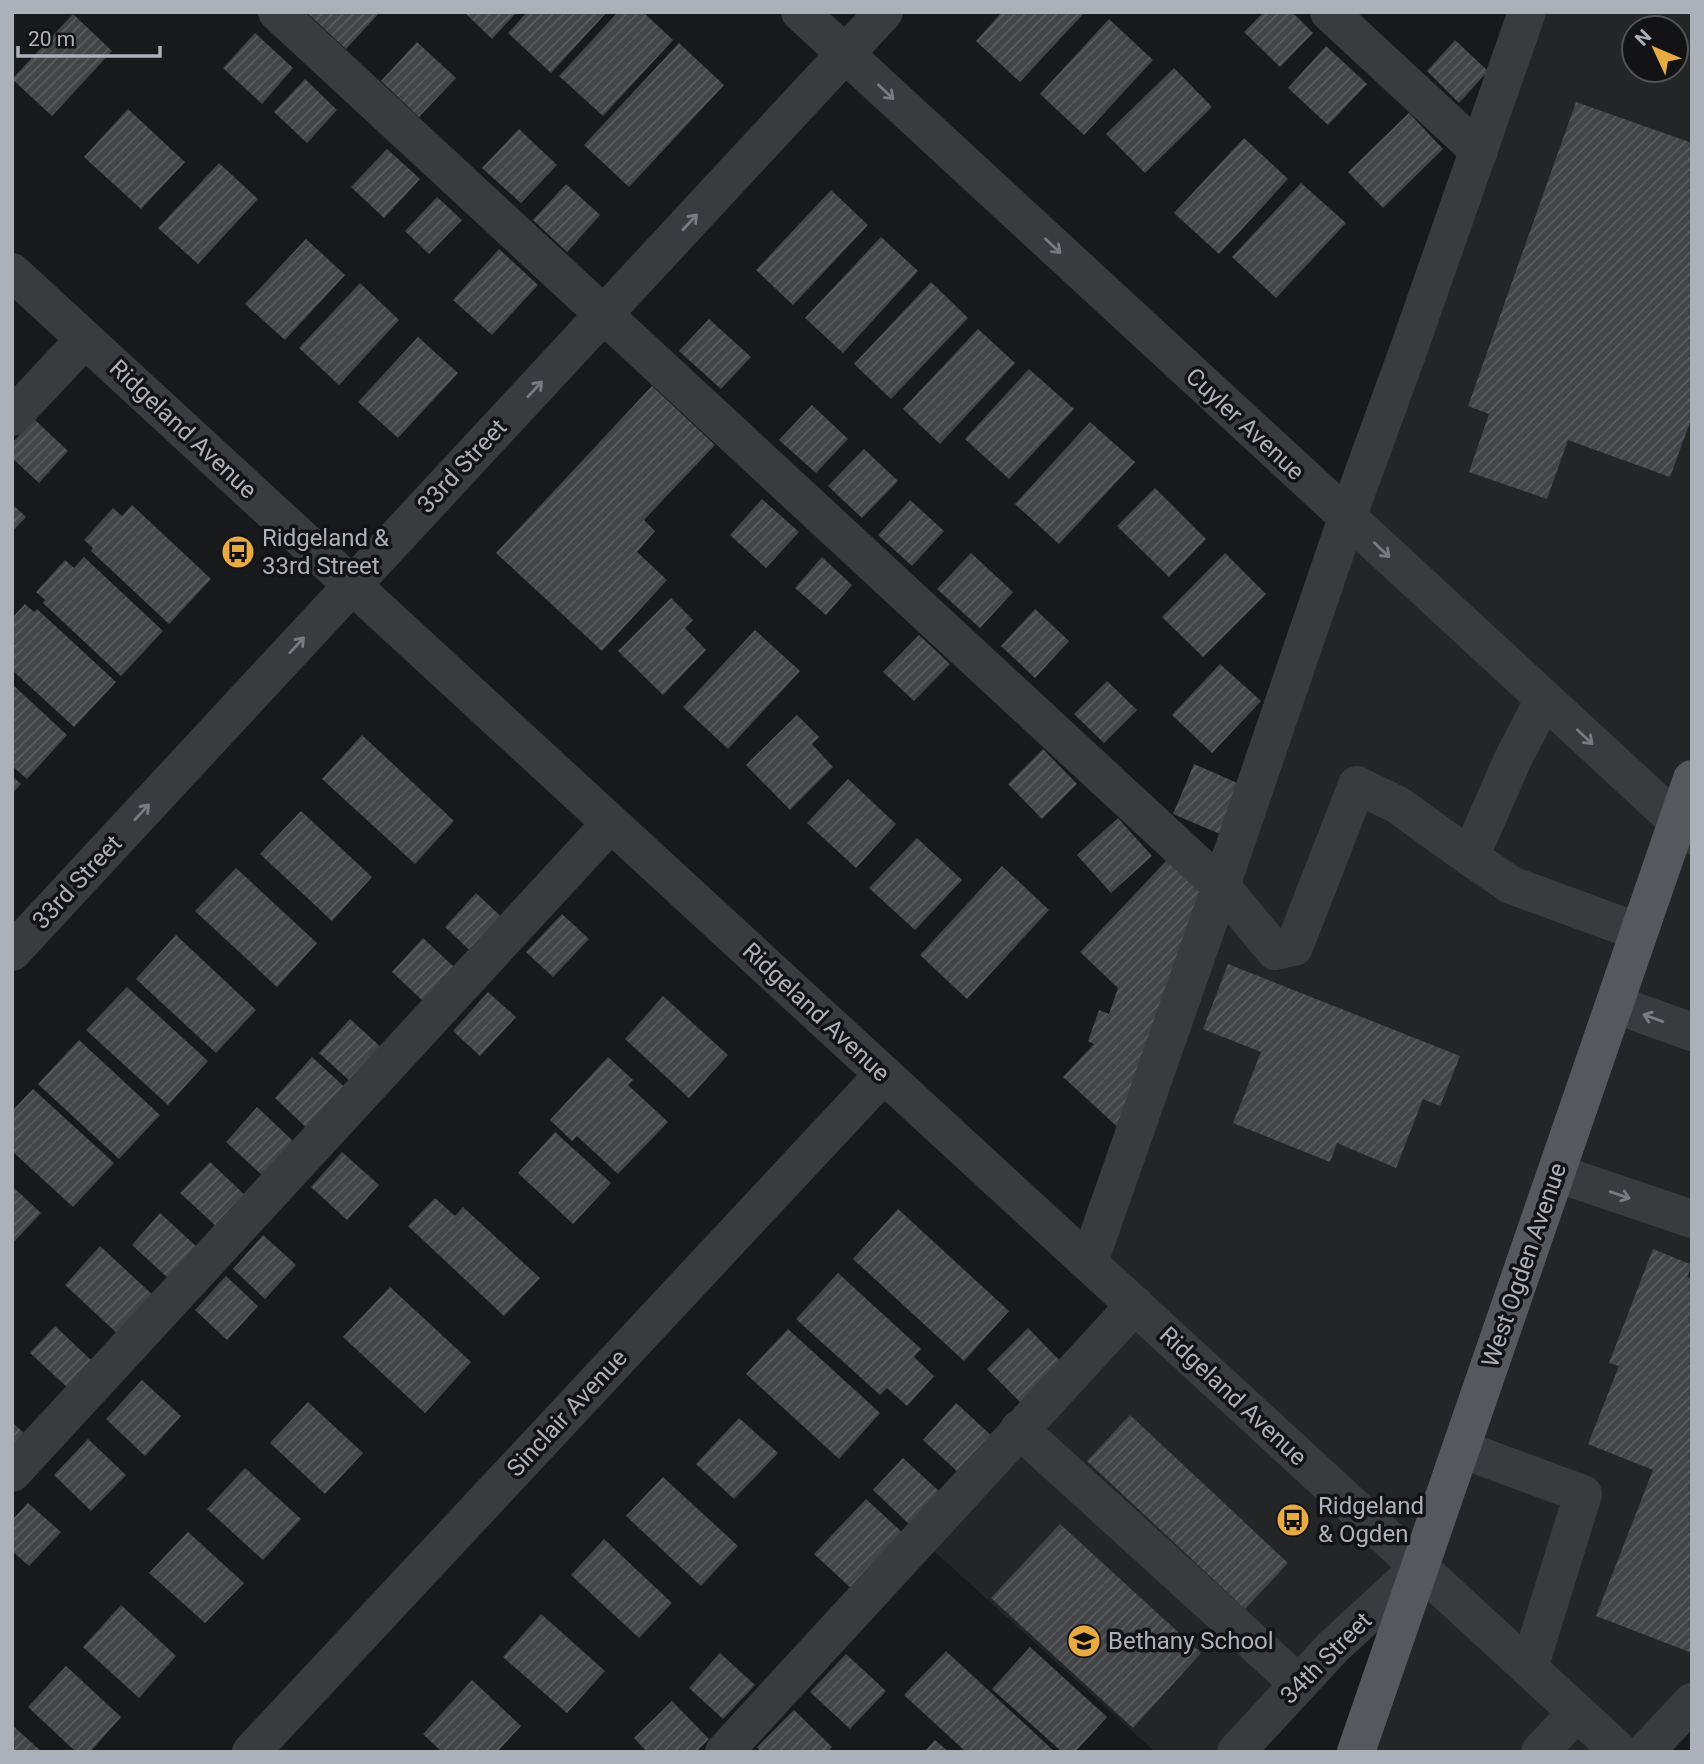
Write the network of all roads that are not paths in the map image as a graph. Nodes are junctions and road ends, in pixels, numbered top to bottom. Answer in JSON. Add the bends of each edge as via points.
{"nodes":[{"id":1,"x":277,"y":12,"type":"edge"},
{"id":2,"x":800,"y":12,"type":"edge"},
{"id":3,"x":884,"y":12,"type":"edge"},
{"id":4,"x":1329,"y":12,"type":"edge"},
{"id":5,"x":1527,"y":12,"type":"edge"},
{"id":6,"x":845,"y":54,"type":"junction"},
{"id":7,"x":1479,"y":151,"type":"junction"},
{"id":8,"x":12,"y":272,"type":"edge"},
{"id":9,"x":604,"y":314,"type":"junction"},
{"id":10,"x":85,"y":339,"type":"junction"},
{"id":11,"x":12,"y":417,"type":"edge"},
{"id":12,"x":1347,"y":518,"type":"junction"},
{"id":13,"x":352,"y":585,"type":"junction"},
{"id":14,"x":1544,"y":699,"type":"junction"},
{"id":15,"x":1692,"y":779,"type":"edge"},
{"id":16,"x":611,"y":823,"type":"junction"},
{"id":17,"x":1684,"y":828,"type":"edge"},
{"id":18,"x":1470,"y":858,"type":"junction"},
{"id":19,"x":1221,"y":886,"type":"junction"},
{"id":20,"x":1639,"y":932,"type":"junction"},
{"id":21,"x":12,"y":952,"type":"edge"},
{"id":22,"x":1614,"y":1004,"type":"junction"},
{"id":23,"x":1692,"y":1032,"type":"edge"},
{"id":24,"x":884,"y":1074,"type":"junction"},
{"id":25,"x":1556,"y":1173,"type":"junction"},
{"id":26,"x":1692,"y":1219,"type":"edge"},
{"id":27,"x":1088,"y":1262,"type":"junction"},
{"id":28,"x":1135,"y":1305,"type":"junction"},
{"id":29,"x":1019,"y":1429,"type":"junction"},
{"id":30,"x":1461,"y":1449,"type":"junction"},
{"id":31,"x":12,"y":1473,"type":"edge"},
{"id":32,"x":1419,"y":1567,"type":"junction"},
{"id":33,"x":1529,"y":1668,"type":"junction"},
{"id":34,"x":1299,"y":1684,"type":"junction"},
{"id":35,"x":1692,"y":1702,"type":"edge"},
{"id":36,"x":1577,"y":1712,"type":"junction"},
{"id":37,"x":251,"y":1752,"type":"edge"},
{"id":38,"x":724,"y":1752,"type":"edge"},
{"id":39,"x":1236,"y":1752,"type":"edge"},
{"id":40,"x":1356,"y":1752,"type":"edge"},
{"id":41,"x":1540,"y":1752,"type":"edge"},
{"id":42,"x":1620,"y":1752,"type":"edge"},
{"id":43,"x":1645,"y":1752,"type":"edge"}],
"edges":[{"from":1,"to":9,"type":"street"},
{"from":2,"to":6,"type":"street","name":"Cuyler Avenue"},
{"from":3,"to":6,"type":"street","name":"33rd Street"},
{"from":4,"to":7,"type":"street"},
{"from":5,"to":7,"type":"street"},
{"from":9,"to":6,"type":"street","name":"33rd Street","one_way":true},
{"from":6,"to":12,"type":"street","name":"Cuyler Avenue","one_way":true},
{"from":7,"to":12,"type":"street"},
{"from":8,"to":10,"type":"street","name":"Ridgeland Avenue"},
{"from":13,"to":9,"type":"street","name":"33rd Street","one_way":true},
{"from":9,"to":19,"type":"street"},
{"from":10,"to":11,"type":"street"},
{"from":10,"to":13,"type":"street","name":"Ridgeland Avenue"},
{"from":12,"to":14,"type":"street","name":"Cuyler Avenue","one_way":true},
{"from":12,"to":19,"type":"street"},
{"from":13,"to":16,"type":"street","name":"Ridgeland Avenue"},
{"from":21,"to":13,"type":"street","name":"33rd Street","one_way":true},
{"from":14,"to":17,"type":"street","name":"Cuyler Avenue","one_way":true},
{"from":14,"to":18,"type":"street"},
{"from":15,"to":17,"type":"main road","name":"West Ogden Avenue"},
{"from":16,"to":24,"type":"street","name":"Ridgeland Avenue"},
{"from":16,"to":31,"type":"street"},
{"from":17,"to":20,"type":"main road","name":"West Ogden Avenue"},
{"from":18,"to":19,"type":"street","via":[[1398,805],[1356,785],[1294,947],[1275,951]]},
{"from":18,"to":20,"type":"street","via":[[1511,886]]},
{"from":19,"to":27,"type":"street"},
{"from":20,"to":22,"type":"main road","name":"West Ogden Avenue"},
{"from":23,"to":22,"type":"street","one_way":true},
{"from":22,"to":25,"type":"main road","name":"West Ogden Avenue"},
{"from":24,"to":27,"type":"street","name":"Ridgeland Avenue"},
{"from":24,"to":37,"type":"street","name":"Sinclair Avenue"},
{"from":25,"to":26,"type":"street","one_way":true},
{"from":25,"to":30,"type":"main road","name":"West Ogden Avenue"},
{"from":27,"to":28,"type":"street","name":"Ridgeland Avenue"},
{"from":28,"to":29,"type":"street"},
{"from":28,"to":32,"type":"street","name":"Ridgeland Avenue"},
{"from":29,"to":34,"type":"street"},
{"from":29,"to":38,"type":"street"},
{"from":30,"to":32,"type":"main road","name":"West Ogden Avenue"},
{"from":30,"to":33,"type":"street","via":[[1583,1494]]},
{"from":32,"to":33,"type":"street","name":"Ridgeland Avenue"},
{"from":32,"to":34,"type":"street","name":"34th Street"},
{"from":32,"to":40,"type":"main road","name":"West Ogden Avenue"},
{"from":33,"to":36,"type":"street","name":"Ridgeland Avenue"},
{"from":34,"to":39,"type":"street","name":"34th Street"},
{"from":35,"to":43,"type":"street"},
{"from":36,"to":41,"type":"street"},
{"from":36,"to":42,"type":"street","name":"Ridgeland Avenue"}]}
